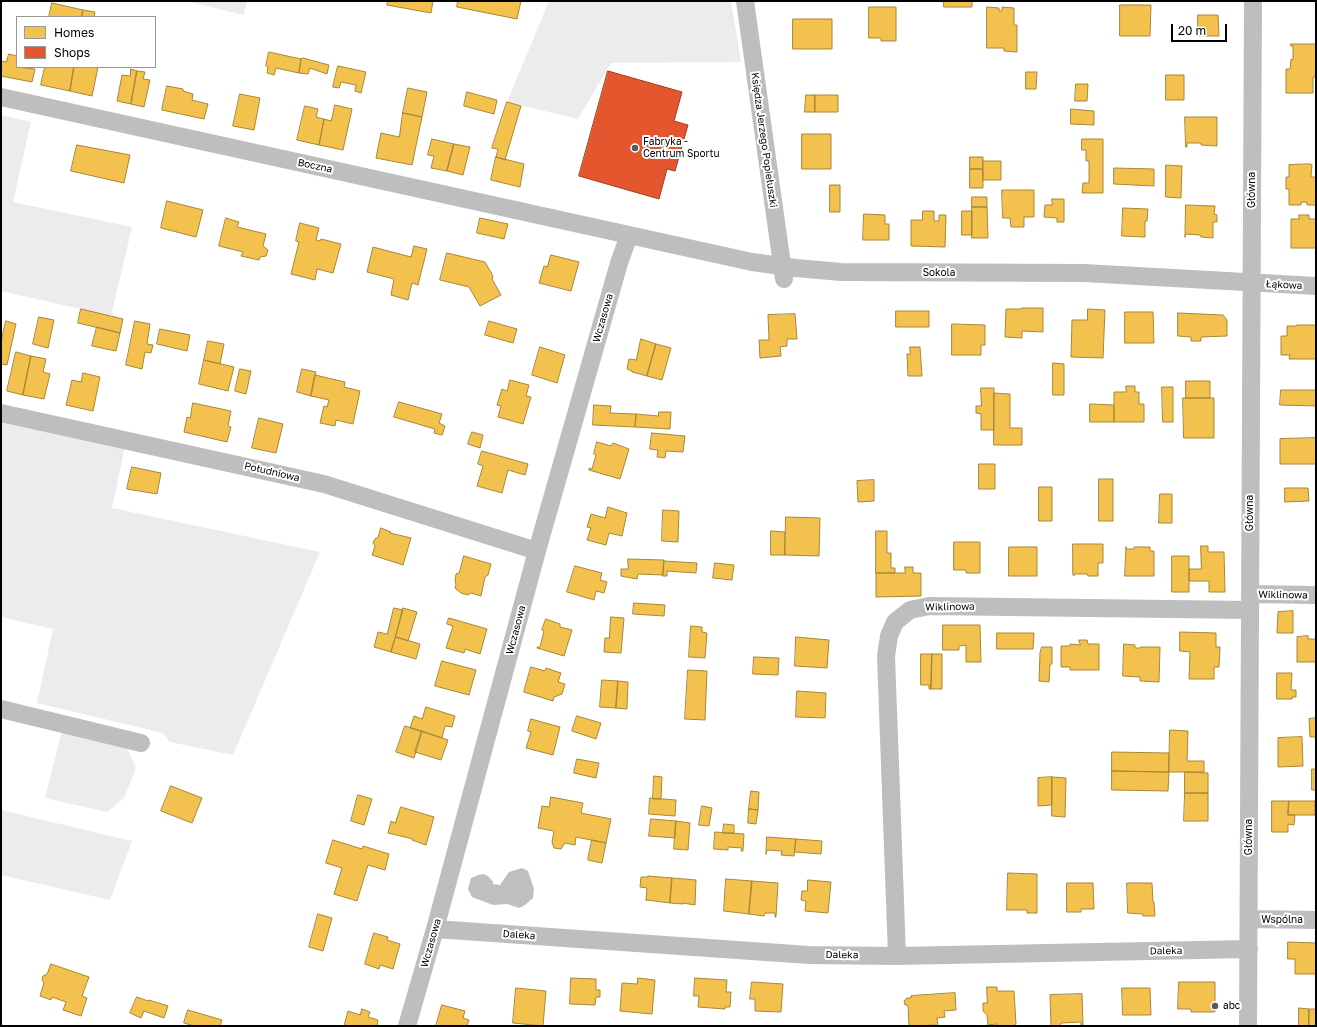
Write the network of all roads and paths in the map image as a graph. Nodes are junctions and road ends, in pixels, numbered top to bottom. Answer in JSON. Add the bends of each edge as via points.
{"nodes":[{"id":1,"x":745,"y":1,"type":"edge"},
{"id":2,"x":1253,"y":1,"type":"edge"},
{"id":3,"x":1,"y":97,"type":"edge"},
{"id":4,"x":629,"y":235,"type":"junction"},
{"id":5,"x":783,"y":273,"type":"junction"},
{"id":6,"x":1252,"y":283,"type":"junction"},
{"id":7,"x":1316,"y":286,"type":"edge"},
{"id":8,"x":1,"y":413,"type":"edge"},
{"id":9,"x":537,"y":551,"type":"junction"},
{"id":10,"x":1316,"y":595,"type":"edge"},
{"id":11,"x":1250,"y":602,"type":"junction"},
{"id":12,"x":1,"y":709,"type":"edge"},
{"id":13,"x":141,"y":743,"type":"dead end"},
{"id":14,"x":1249,"y":919,"type":"junction"},
{"id":15,"x":1316,"y":920,"type":"edge"},
{"id":16,"x":435,"y":929,"type":"junction"},
{"id":17,"x":1249,"y":949,"type":"junction"},
{"id":18,"x":897,"y":956,"type":"junction"},
{"id":19,"x":407,"y":1026,"type":"edge"},
{"id":20,"x":1248,"y":1026,"type":"edge"}],
"edges":[{"from":1,"to":5,"type":"street","name":"Księdza Jerzego Popiełuszki"},
{"from":2,"to":6,"type":"street","name":"Główna"},
{"from":3,"to":4,"type":"street","name":"Boczna"},
{"from":4,"to":5,"type":"street","name":"Sokola","via":[[752,262]]},
{"from":4,"to":9,"type":"street","name":"Wczasowa"},
{"from":5,"to":6,"type":"street","name":"Sokola","via":[[1084,273]]},
{"from":6,"to":7,"type":"street","name":"Łąkowa"},
{"from":6,"to":11,"type":"street","name":"Główna"},
{"from":8,"to":9,"type":"street","name":"Południowa","via":[[324,484]]},
{"from":9,"to":16,"type":"street","name":"Wczasowa"},
{"from":10,"to":11,"type":"street","name":"Wiklinowa"},
{"from":11,"to":14,"type":"street","name":"Główna"},
{"from":11,"to":18,"type":"street","name":"Wiklinowa","via":[[929,606],[910,610],[895,622],[889,636],[886,656]]},
{"from":12,"to":13,"type":"street"},
{"from":14,"to":15,"type":"street","name":"Wspólna"},
{"from":14,"to":17,"type":"street","name":"Główna"},
{"from":16,"to":18,"type":"street","name":"Daleka","via":[[809,955]]},
{"from":16,"to":19,"type":"street","name":"Wczasowa"},
{"from":17,"to":18,"type":"street","name":"Daleka"},
{"from":17,"to":20,"type":"street","name":"Główna"}]}
